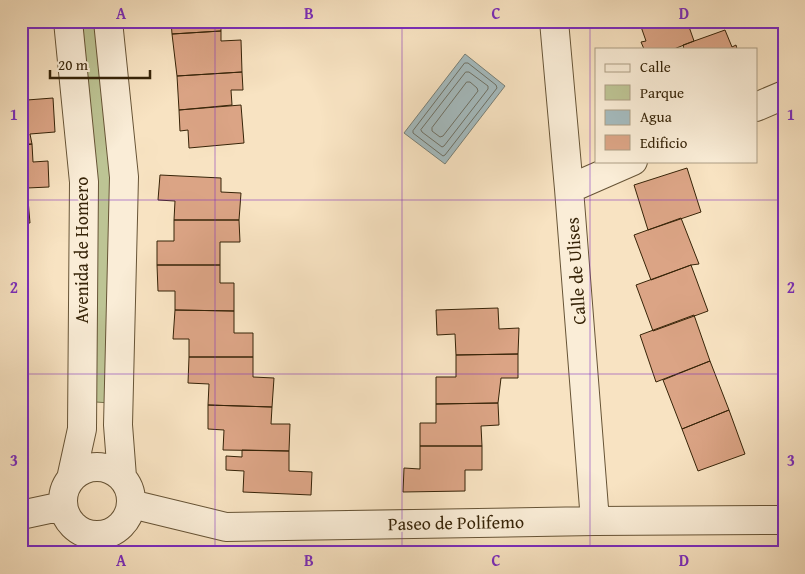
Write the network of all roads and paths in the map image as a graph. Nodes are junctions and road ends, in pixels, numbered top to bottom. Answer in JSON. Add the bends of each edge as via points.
{"nodes":[{"id":1,"x":68,"y":21,"type":"edge"},
{"id":2,"x":108,"y":21,"type":"edge"},
{"id":3,"x":554,"y":21,"type":"edge"},
{"id":4,"x":784,"y":95,"type":"edge"},
{"id":5,"x":758,"y":106,"type":"edge"},
{"id":6,"x":631,"y":162,"type":"edge"},
{"id":7,"x":569,"y":189,"type":"junction"},
{"id":8,"x":122,"y":477,"type":"junction"},
{"id":9,"x":71,"y":479,"type":"junction"},
{"id":10,"x":131,"y":504,"type":"junction"},
{"id":11,"x":63,"y":506,"type":"junction"},
{"id":12,"x":21,"y":515,"type":"edge"},
{"id":13,"x":784,"y":520,"type":"edge"},
{"id":14,"x":595,"y":521,"type":"junction"}],
"edges":[{"from":1,"to":9,"type":"street","name":"Avenida de Homero","via":[[84,182],[82,429]]},
{"from":2,"to":8,"type":"street","via":[[124,177],[118,425]]},
{"from":3,"to":7,"type":"street","name":"Calle de Ulises"},
{"from":4,"to":5,"type":"street"},
{"from":6,"to":7,"type":"street"},
{"from":7,"to":14,"type":"street","name":"Calle de Ulises"},
{"from":8,"to":9,"type":"street","via":[[110,469],[96,466],[82,470]]},
{"from":8,"to":10,"type":"street","via":[[130,490]]},
{"from":9,"to":11,"type":"street","via":[[64,491]]},
{"from":10,"to":11,"type":"street","via":[[120,527],[100,536],[76,528],[68,520]]},
{"from":10,"to":14,"type":"street","name":"Paseo de Polifemo","via":[[226,527]]},
{"from":11,"to":12,"type":"street"},
{"from":13,"to":14,"type":"street","name":"Paseo de Polifemo"}]}
